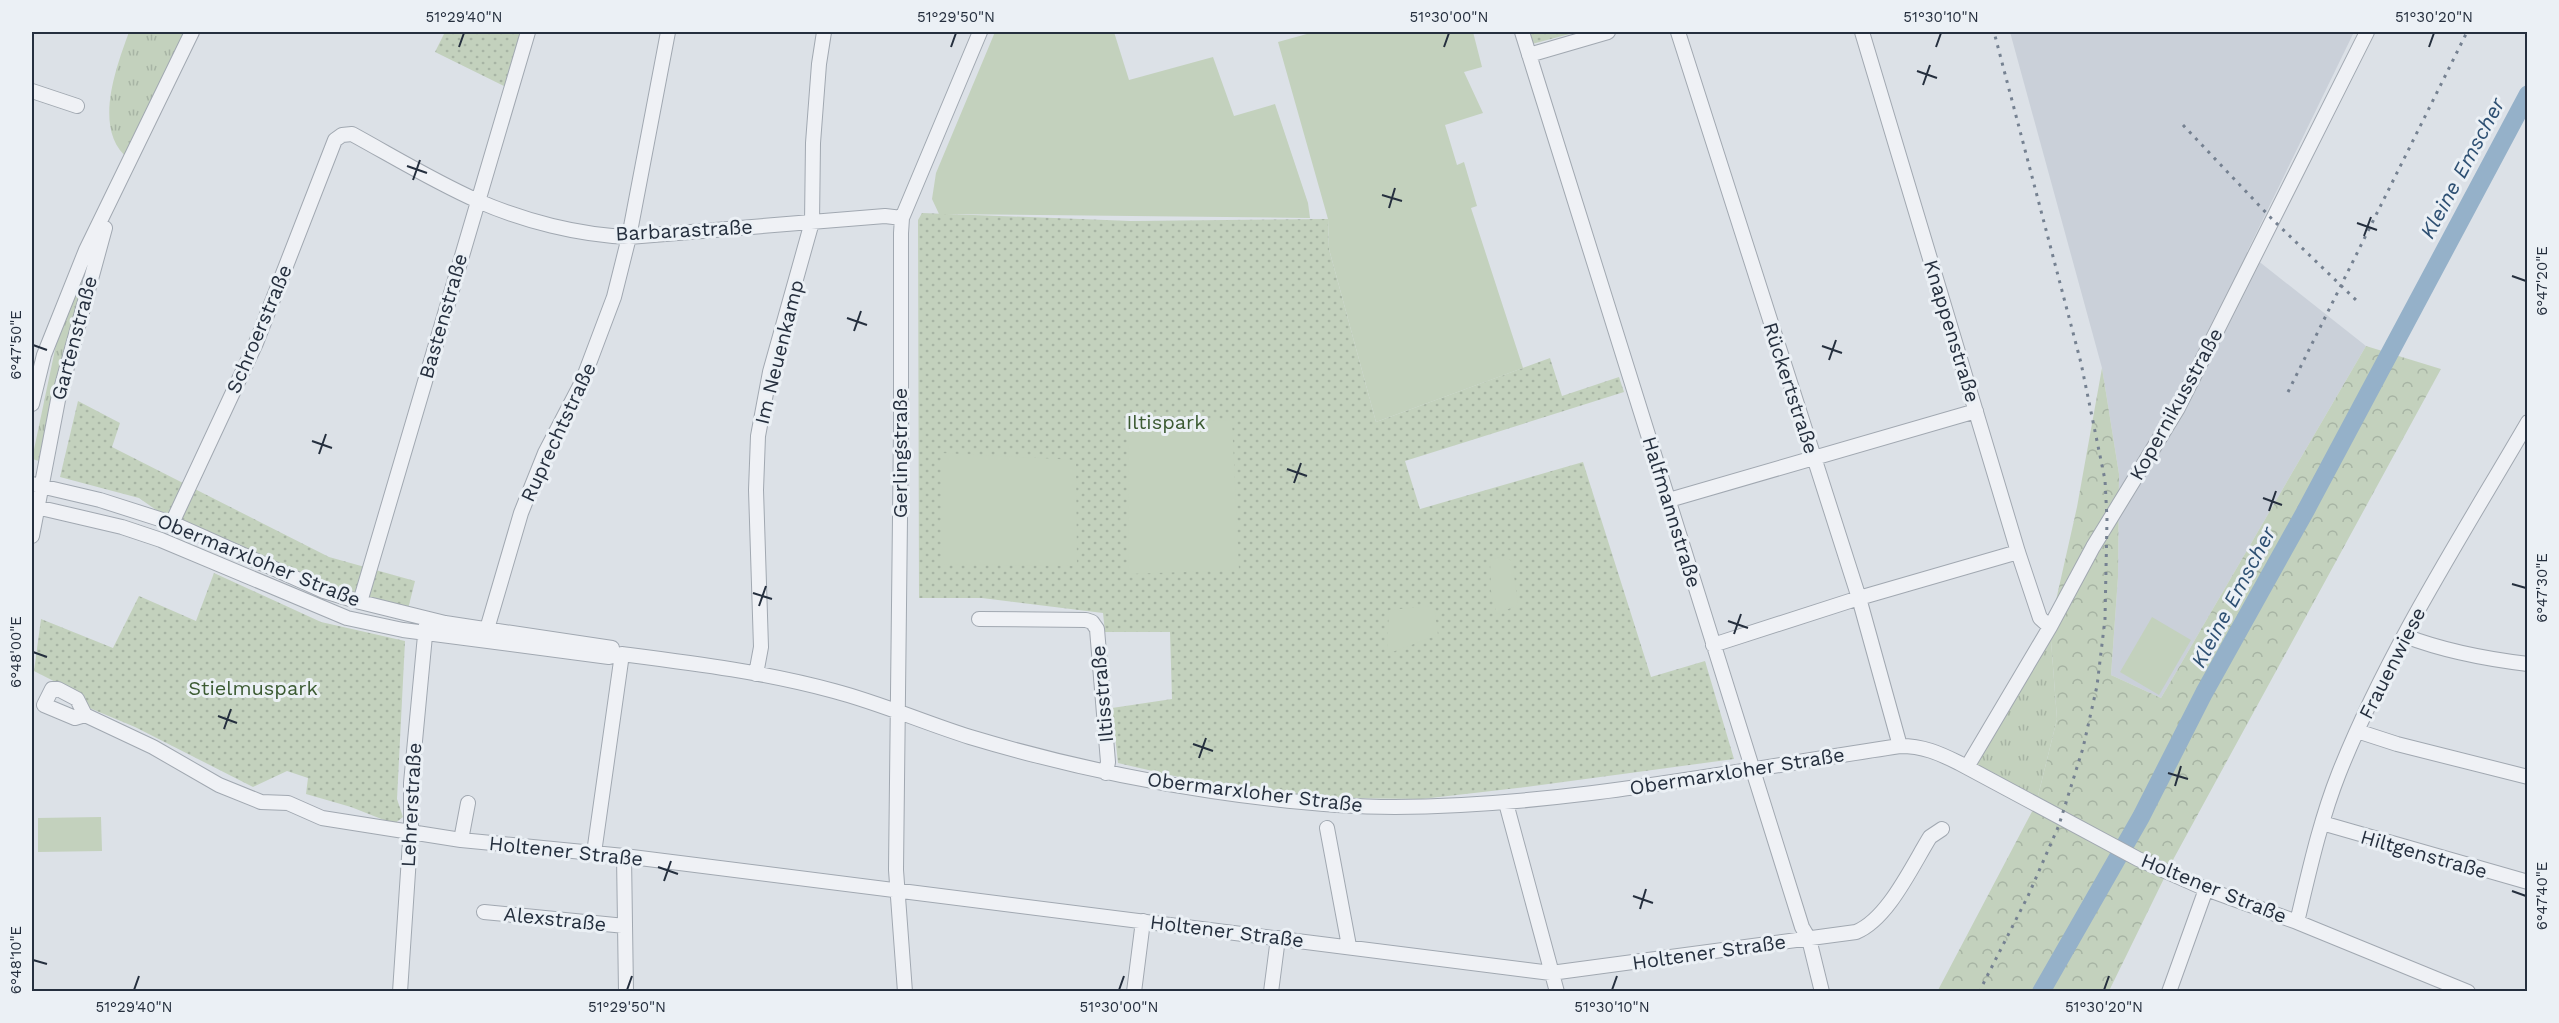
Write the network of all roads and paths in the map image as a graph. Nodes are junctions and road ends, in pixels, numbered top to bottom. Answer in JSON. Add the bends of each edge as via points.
{"nodes":[{"id":1,"x":192,"y":32,"type":"edge"},
{"id":2,"x":528,"y":32,"type":"edge"},
{"id":3,"x":668,"y":32,"type":"edge"},
{"id":4,"x":824,"y":32,"type":"edge"},
{"id":5,"x":980,"y":32,"type":"edge"},
{"id":6,"x":1522,"y":32,"type":"edge"},
{"id":7,"x":1608,"y":32,"type":"edge"},
{"id":8,"x":1678,"y":32,"type":"edge"},
{"id":9,"x":1862,"y":32,"type":"edge"},
{"id":10,"x":2367,"y":32,"type":"edge"},
{"id":11,"x":1529,"y":55,"type":"junction"},
{"id":12,"x":32,"y":91,"type":"edge"},
{"id":13,"x":77,"y":106,"type":"dead end"},
{"id":14,"x":342,"y":135,"type":"joint"},
{"id":15,"x":116,"y":191,"type":"junction"},
{"id":16,"x":477,"y":201,"type":"junction"},
{"id":17,"x":902,"y":218,"type":"junction"},
{"id":18,"x":812,"y":222,"type":"junction"},
{"id":19,"x":629,"y":237,"type":"junction"},
{"id":20,"x":32,"y":404,"type":"edge"},
{"id":21,"x":1976,"y":411,"type":"junction"},
{"id":22,"x":2528,"y":422,"type":"edge"},
{"id":23,"x":1813,"y":456,"type":"junction"},
{"id":24,"x":35,"y":485,"type":"edge"},
{"id":25,"x":1669,"y":500,"type":"junction"},
{"id":26,"x":34,"y":507,"type":"edge"},
{"id":27,"x":172,"y":523,"type":"junction"},
{"id":28,"x":32,"y":536,"type":"edge"},
{"id":29,"x":2018,"y":552,"type":"junction"},
{"id":30,"x":1859,"y":598,"type":"junction"},
{"id":31,"x":360,"y":602,"type":"junction"},
{"id":32,"x":979,"y":619,"type":"dead end"},
{"id":33,"x":426,"y":626,"type":"junction"},
{"id":34,"x":2050,"y":627,"type":"junction"},
{"id":35,"x":487,"y":628,"type":"junction"},
{"id":36,"x":2405,"y":636,"type":"junction"},
{"id":37,"x":1713,"y":645,"type":"junction"},
{"id":38,"x":621,"y":654,"type":"junction"},
{"id":39,"x":2528,"y":664,"type":"edge"},
{"id":40,"x":756,"y":674,"type":"junction"},
{"id":41,"x":897,"y":712,"type":"junction"},
{"id":42,"x":85,"y":715,"type":"dead end"},
{"id":43,"x":2357,"y":731,"type":"junction"},
{"id":44,"x":1900,"y":746,"type":"junction"},
{"id":45,"x":1967,"y":767,"type":"junction"},
{"id":46,"x":1750,"y":768,"type":"junction"},
{"id":47,"x":1106,"y":773,"type":"junction"},
{"id":48,"x":2528,"y":777,"type":"edge"},
{"id":49,"x":468,"y":803,"type":"dead end"},
{"id":50,"x":1506,"y":803,"type":"junction"},
{"id":51,"x":2322,"y":823,"type":"junction"},
{"id":52,"x":1327,"y":828,"type":"dead end"},
{"id":53,"x":1942,"y":830,"type":"dead end"},
{"id":54,"x":411,"y":832,"type":"junction"},
{"id":55,"x":461,"y":840,"type":"junction"},
{"id":56,"x":594,"y":853,"type":"junction"},
{"id":57,"x":624,"y":856,"type":"junction"},
{"id":58,"x":2528,"y":882,"type":"edge"},
{"id":59,"x":2206,"y":889,"type":"junction"},
{"id":60,"x":896,"y":890,"type":"junction"},
{"id":61,"x":484,"y":912,"type":"dead end"},
{"id":62,"x":1143,"y":921,"type":"junction"},
{"id":63,"x":2297,"y":922,"type":"junction"},
{"id":64,"x":625,"y":926,"type":"junction"},
{"id":65,"x":1278,"y":938,"type":"junction"},
{"id":66,"x":1809,"y":939,"type":"junction"},
{"id":67,"x":1349,"y":946,"type":"junction"},
{"id":68,"x":1551,"y":973,"type":"junction"},
{"id":69,"x":400,"y":992,"type":"edge"},
{"id":70,"x":626,"y":992,"type":"edge"},
{"id":71,"x":905,"y":992,"type":"edge"},
{"id":72,"x":1134,"y":992,"type":"edge"},
{"id":73,"x":1271,"y":992,"type":"edge"},
{"id":74,"x":1557,"y":992,"type":"edge"},
{"id":75,"x":1822,"y":992,"type":"edge"},
{"id":76,"x":2169,"y":992,"type":"edge"},
{"id":77,"x":2468,"y":992,"type":"edge"}],
"edges":[{"from":1,"to":15,"type":"street","name":"Gartenstraße"},
{"from":2,"to":16,"type":"street","name":"Bastenstraße"},
{"from":3,"to":19,"type":"street","name":"Ruprechtstraße"},
{"from":4,"to":18,"type":"street","name":"Im Neuenkamp","via":[[813,143]]},
{"from":5,"to":17,"type":"street","name":"Gerlingstraße"},
{"from":6,"to":11,"type":"street","name":"Halfmannstraße"},
{"from":7,"to":11,"type":"street"},
{"from":8,"to":23,"type":"street","name":"Rückertstraße"},
{"from":9,"to":21,"type":"street","name":"Knappenstraße"},
{"from":10,"to":34,"type":"street","name":"Kopernikusstraße","via":[[2178,408],[2093,547]]},
{"from":11,"to":25,"type":"street","name":"Halfmannstraße"},
{"from":12,"to":13,"type":"street"},
{"from":14,"to":16,"type":"street","name":"Barbarastraße","via":[[352,135]]},
{"from":14,"to":27,"type":"street","name":"Schroerstraße","via":[[335,140],[256,343]]},
{"from":15,"to":20,"type":"street","name":"Gartenstraße","via":[[86,250],[44,355]]},
{"from":15,"to":24,"type":"street","name":"Gartenstraße"},
{"from":16,"to":19,"type":"street","name":"Barbarastraße","via":[[544,223]]},
{"from":16,"to":31,"type":"street","name":"Bastenstraße"},
{"from":17,"to":18,"type":"street","name":"Barbarastraße"},
{"from":17,"to":41,"type":"street","name":"Gerlingstraße"},
{"from":18,"to":19,"type":"street","name":"Barbarastraße"},
{"from":18,"to":40,"type":"street","name":"Im Neuenkamp","via":[[770,372],[758,436],[761,647]]},
{"from":19,"to":35,"type":"street","name":"Ruprechtstraße","via":[[600,339],[533,483]]},
{"from":21,"to":23,"type":"street"},
{"from":21,"to":29,"type":"street","name":"Knappenstraße"},
{"from":22,"to":36,"type":"street","name":"Frauenwiese"},
{"from":23,"to":25,"type":"street"},
{"from":23,"to":30,"type":"street","name":"Rückertstraße"},
{"from":24,"to":26,"type":"street","name":"Gartenstraße"},
{"from":24,"to":27,"type":"street","name":"Obermarxloher Straße"},
{"from":25,"to":37,"type":"street","name":"Halfmannstraße"},
{"from":26,"to":28,"type":"street","name":"Gartenstraße"},
{"from":26,"to":33,"type":"street","name":"Obermarxloher Straße","via":[[161,540],[347,618]]},
{"from":27,"to":31,"type":"street","name":"Obermarxloher Straße","via":[[314,586]]},
{"from":29,"to":30,"type":"street"},
{"from":29,"to":34,"type":"street","name":"Knappenstraße","via":[[2040,618]]},
{"from":30,"to":37,"type":"street"},
{"from":30,"to":44,"type":"street","name":"Rückertstraße"},
{"from":31,"to":33,"type":"street","name":"Obermarxloher Straße"},
{"from":32,"to":47,"type":"street","name":"Iltisstraße","via":[[1092,622],[1097,629]]},
{"from":33,"to":35,"type":"street","name":"Obermarxloher Straße"},
{"from":33,"to":38,"type":"street","name":"Obermarxloher Straße","via":[[609,657]]},
{"from":33,"to":54,"type":"street","name":"Lehrerstraße","via":[[411,774]]},
{"from":34,"to":45,"type":"street","name":"Kopernikusstraße"},
{"from":35,"to":38,"type":"street","name":"Obermarxloher Straße","via":[[612,648]]},
{"from":36,"to":39,"type":"street","via":[[2470,654]]},
{"from":36,"to":43,"type":"street","name":"Frauenwiese"},
{"from":37,"to":46,"type":"street","name":"Halfmannstraße"},
{"from":38,"to":40,"type":"street","name":"Obermarxloher Straße"},
{"from":38,"to":56,"type":"street"},
{"from":40,"to":41,"type":"street","name":"Obermarxloher Straße","via":[[835,691]]},
{"from":41,"to":47,"type":"street","name":"Obermarxloher Straße","via":[[1040,757]]},
{"from":41,"to":60,"type":"street","name":"Gerlingstraße"},
{"from":42,"to":54,"type":"street","name":"Holtener Straße","via":[[153,747],[219,785],[261,802],[288,803],[322,818]]},
{"from":43,"to":48,"type":"street"},
{"from":43,"to":51,"type":"street","name":"Frauenwiese"},
{"from":44,"to":45,"type":"street","name":"Obermarxloher Straße","via":[[1933,750]]},
{"from":44,"to":46,"type":"street","name":"Obermarxloher Straße"},
{"from":45,"to":59,"type":"street","name":"Holtener Straße","via":[[2138,859]]},
{"from":46,"to":50,"type":"street","name":"Obermarxloher Straße","via":[[1588,795]]},
{"from":46,"to":66,"type":"street","name":"Halfmannstraße"},
{"from":47,"to":50,"type":"street","name":"Obermarxloher Straße","via":[[1328,805]]},
{"from":49,"to":55,"type":"street","name":"Holtener Straße"},
{"from":50,"to":68,"type":"street"},
{"from":51,"to":58,"type":"street","name":"Hiltgenstraße"},
{"from":51,"to":63,"type":"street","name":"Frauenwiese"},
{"from":52,"to":67,"type":"street"},
{"from":53,"to":66,"type":"street","name":"Holtener Straße","via":[[1930,837],[1874,923],[1856,932]]},
{"from":54,"to":55,"type":"street","name":"Holtener Straße"},
{"from":54,"to":69,"type":"street","name":"Lehrerstraße"},
{"from":55,"to":56,"type":"street","name":"Holtener Straße"},
{"from":56,"to":57,"type":"street","name":"Holtener Straße"},
{"from":57,"to":60,"type":"street","name":"Holtener Straße"},
{"from":57,"to":64,"type":"street","name":"Alexstraße"},
{"from":59,"to":63,"type":"street","name":"Holtener Straße"},
{"from":59,"to":76,"type":"street"},
{"from":60,"to":62,"type":"street","name":"Holtener Straße"},
{"from":60,"to":71,"type":"street","name":"Gerlingstraße"},
{"from":61,"to":64,"type":"street","name":"Alexstraße"},
{"from":62,"to":65,"type":"street","name":"Holtener Straße"},
{"from":62,"to":72,"type":"street"},
{"from":63,"to":77,"type":"street","name":"Holtener Straße"},
{"from":64,"to":70,"type":"street","name":"Alexstraße"},
{"from":65,"to":67,"type":"street","name":"Holtener Straße"},
{"from":65,"to":73,"type":"street"},
{"from":66,"to":68,"type":"street","name":"Holtener Straße"},
{"from":66,"to":75,"type":"street","name":"Halfmannstraße"},
{"from":67,"to":68,"type":"street","name":"Holtener Straße"},
{"from":68,"to":74,"type":"street"}]}
